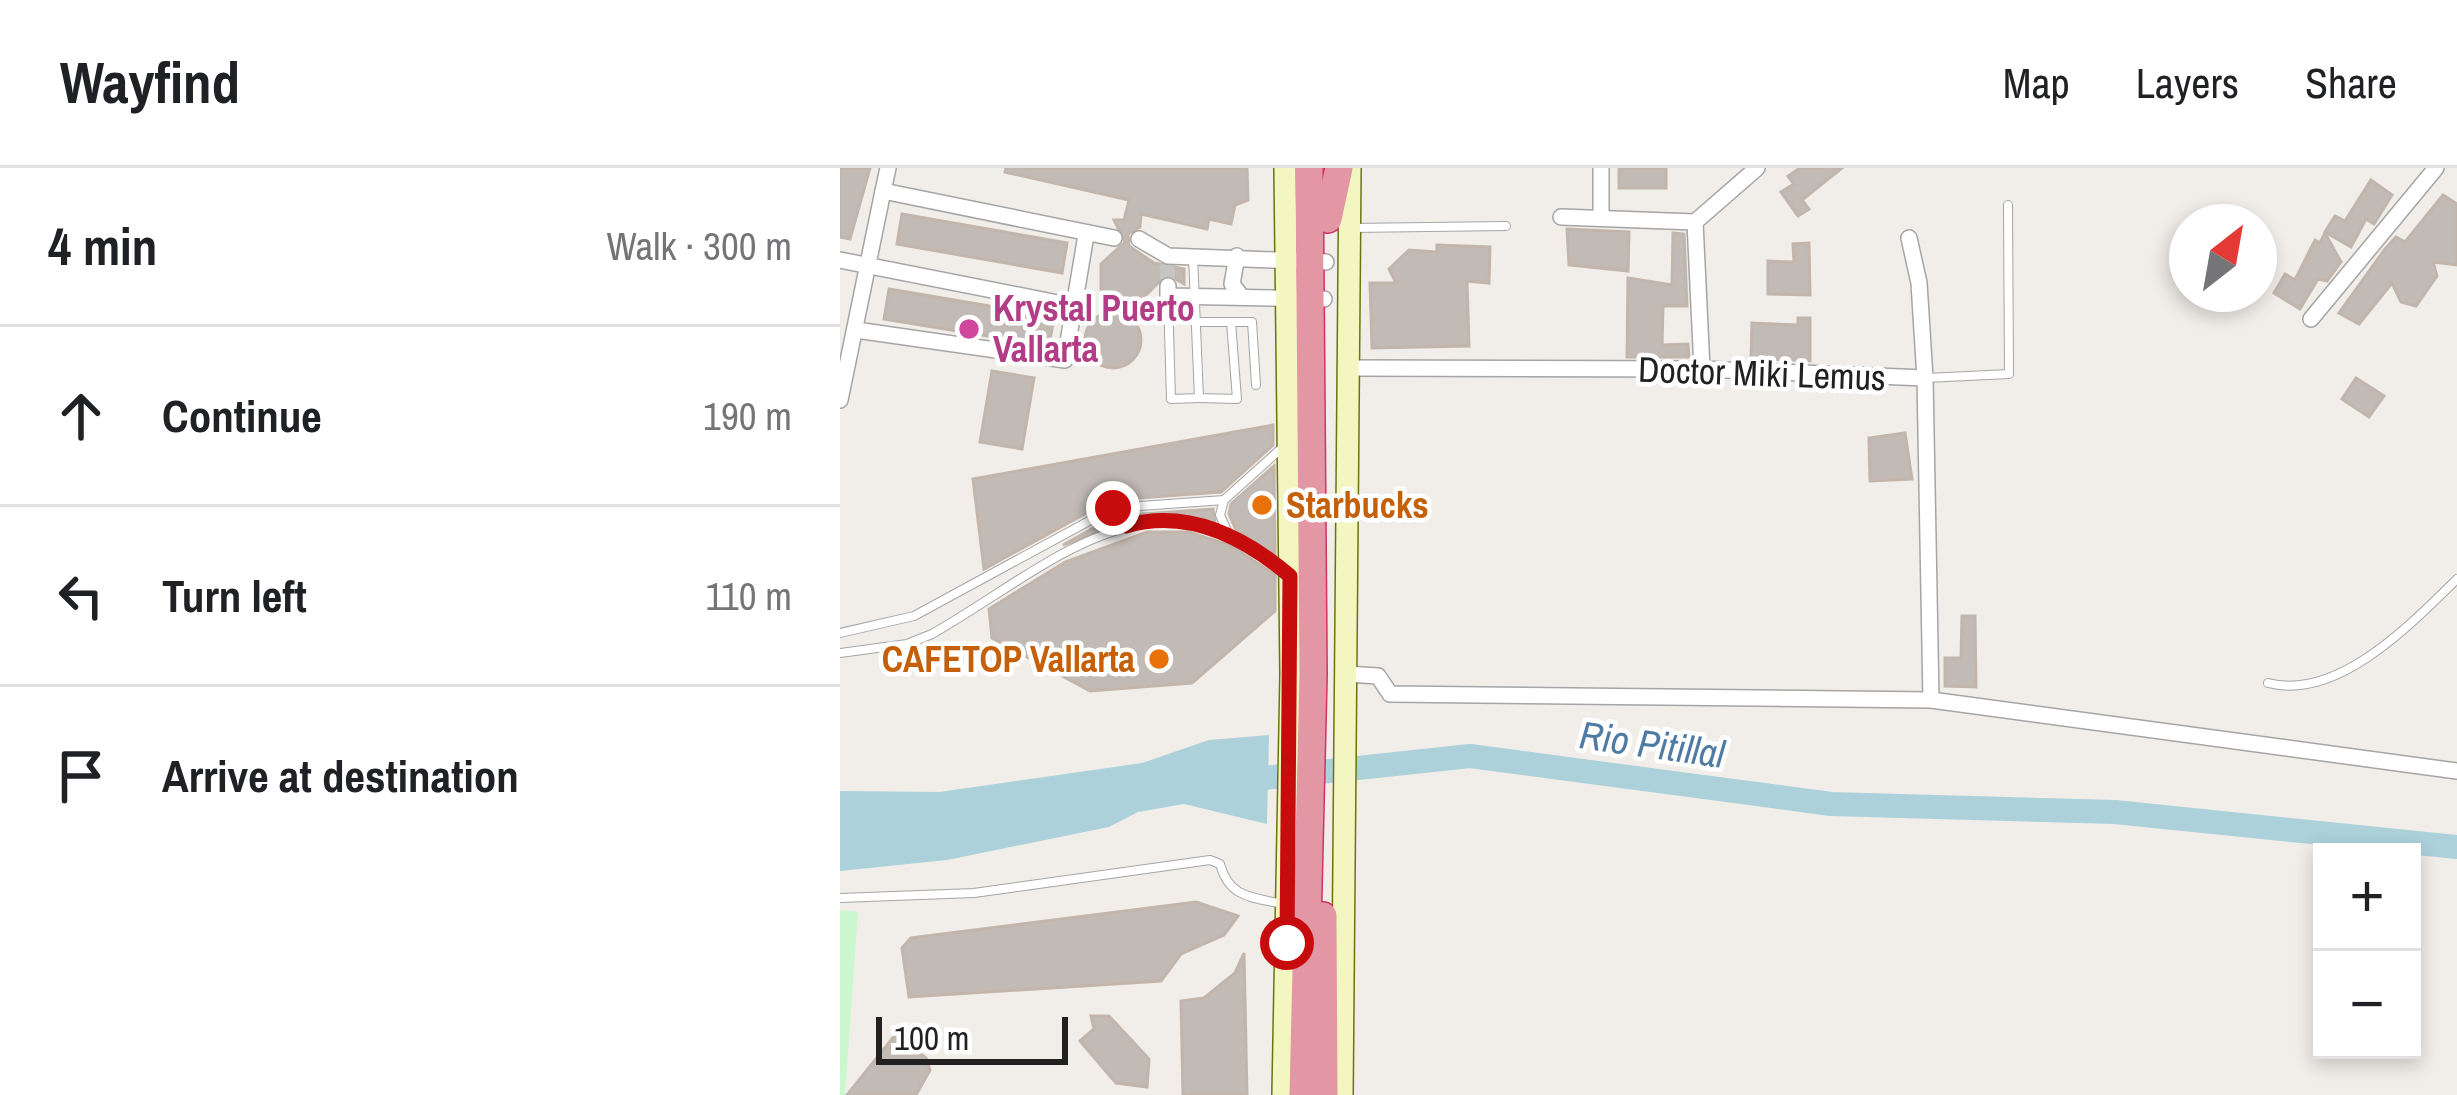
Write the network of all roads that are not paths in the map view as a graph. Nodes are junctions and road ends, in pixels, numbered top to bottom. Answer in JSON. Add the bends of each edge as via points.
{"nodes":[{"id":1,"x":888,"y":168,"type":"edge"},
{"id":2,"x":1286,"y":168,"type":"edge"},
{"id":3,"x":1309,"y":168,"type":"edge"},
{"id":4,"x":1328,"y":168,"type":"edge"},
{"id":5,"x":1339,"y":168,"type":"edge"},
{"id":6,"x":1350,"y":168,"type":"edge"},
{"id":7,"x":1601,"y":168,"type":"edge"},
{"id":8,"x":1757,"y":168,"type":"edge"},
{"id":9,"x":2434,"y":169,"type":"edge"},
{"id":10,"x":883,"y":191,"type":"junction"},
{"id":11,"x":2008,"y":205,"type":"dead end"},
{"id":12,"x":1562,"y":217,"type":"dead end"},
{"id":13,"x":1601,"y":218,"type":"junction"},
{"id":14,"x":1695,"y":222,"type":"junction"},
{"id":15,"x":1339,"y":223,"type":"junction"},
{"id":16,"x":1506,"y":226,"type":"dead end"},
{"id":17,"x":1086,"y":236,"type":"junction"},
{"id":18,"x":1114,"y":238,"type":"dead end"},
{"id":19,"x":1909,"y":238,"type":"dead end"},
{"id":20,"x":1139,"y":239,"type":"dead end"},
{"id":21,"x":1193,"y":254,"type":"junction"},
{"id":22,"x":1237,"y":256,"type":"junction"},
{"id":23,"x":840,"y":260,"type":"edge"},
{"id":24,"x":1306,"y":261,"type":"junction"},
{"id":25,"x":872,"y":266,"type":"junction"},
{"id":26,"x":1168,"y":291,"type":"joint"},
{"id":27,"x":1192,"y":295,"type":"junction"},
{"id":28,"x":1240,"y":296,"type":"junction"},
{"id":29,"x":1305,"y":298,"type":"junction"},
{"id":30,"x":1073,"y":306,"type":"junction"},
{"id":31,"x":2311,"y":319,"type":"dead end"},
{"id":32,"x":1194,"y":322,"type":"junction"},
{"id":33,"x":1231,"y":322,"type":"junction"},
{"id":34,"x":856,"y":330,"type":"junction"},
{"id":35,"x":1349,"y":368,"type":"junction"},
{"id":36,"x":1702,"y":369,"type":"junction"},
{"id":37,"x":1925,"y":378,"type":"junction"},
{"id":38,"x":1256,"y":386,"type":"dead end"},
{"id":39,"x":840,"y":395,"type":"edge"},
{"id":40,"x":1199,"y":398,"type":"junction"},
{"id":41,"x":1285,"y":446,"type":"junction"},
{"id":42,"x":1224,"y":500,"type":"junction"},
{"id":43,"x":1120,"y":507,"type":"junction"},
{"id":44,"x":1126,"y":526,"type":"junction"},
{"id":45,"x":1067,"y":530,"type":"junction"},
{"id":46,"x":1228,"y":533,"type":"junction"},
{"id":47,"x":1075,"y":544,"type":"junction"},
{"id":48,"x":1016,"y":560,"type":"junction"},
{"id":49,"x":1290,"y":576,"type":"junction"},
{"id":50,"x":1023,"y":578,"type":"junction"},
{"id":51,"x":2457,"y":579,"type":"edge"},
{"id":52,"x":964,"y":590,"type":"junction"},
{"id":53,"x":977,"y":608,"type":"junction"},
{"id":54,"x":840,"y":633,"type":"edge"},
{"id":55,"x":840,"y":653,"type":"edge"},
{"id":56,"x":1325,"y":675,"type":"junction"},
{"id":57,"x":2268,"y":683,"type":"dead end"},
{"id":58,"x":1931,"y":700,"type":"junction"},
{"id":59,"x":2457,"y":771,"type":"edge"},
{"id":60,"x":1309,"y":894,"type":"junction"},
{"id":61,"x":840,"y":898,"type":"edge"},
{"id":62,"x":1283,"y":1095,"type":"edge"},
{"id":63,"x":1303,"y":1095,"type":"edge"},
{"id":64,"x":1324,"y":1095,"type":"edge"},
{"id":65,"x":1342,"y":1095,"type":"edge"}],
"edges":[{"from":1,"to":10,"type":"street"},
{"from":2,"to":24,"type":"main road"},
{"from":3,"to":24,"type":"highway"},
{"from":4,"to":15,"type":"highway"},
{"from":5,"to":15,"type":"highway"},
{"from":6,"to":15,"type":"main road"},
{"from":7,"to":13,"type":"street"},
{"from":8,"to":14,"type":"street"},
{"from":9,"to":31,"type":"street"},
{"from":10,"to":17,"type":"street"},
{"from":10,"to":25,"type":"street"},
{"from":11,"to":37,"type":"lane","via":[[2009,374]]},
{"from":12,"to":13,"type":"street"},
{"from":13,"to":14,"type":"street"},
{"from":14,"to":36,"type":"street"},
{"from":15,"to":16,"type":"lane"},
{"from":15,"to":24,"type":"highway"},
{"from":15,"to":35,"type":"main road"},
{"from":17,"to":18,"type":"street"},
{"from":17,"to":30,"type":"street"},
{"from":19,"to":37,"type":"street"},
{"from":20,"to":21,"type":"street","via":[[1168,260]]},
{"from":21,"to":22,"type":"street"},
{"from":21,"to":27,"type":"lane"},
{"from":22,"to":24,"type":"street"},
{"from":22,"to":28,"type":"street","via":[[1232,284]]},
{"from":23,"to":25,"type":"street"},
{"from":24,"to":29,"type":"highway"},
{"from":24,"to":29,"type":"main road"},
{"from":25,"to":30,"type":"street"},
{"from":25,"to":34,"type":"street"},
{"from":26,"to":27,"type":"street"},
{"from":26,"to":40,"type":"lane","via":[[1171,399]]},
{"from":27,"to":28,"type":"street"},
{"from":27,"to":32,"type":"lane"},
{"from":28,"to":29,"type":"street"},
{"from":29,"to":41,"type":"main road"},
{"from":29,"to":56,"type":"highway"},
{"from":30,"to":34,"type":"street","via":[[1065,360]]},
{"from":32,"to":33,"type":"lane"},
{"from":32,"to":40,"type":"lane"},
{"from":33,"to":38,"type":"lane","via":[[1252,322]]},
{"from":33,"to":40,"type":"lane","via":[[1237,398]]},
{"from":34,"to":39,"type":"street"},
{"from":35,"to":36,"type":"street","name":"Doctor Miki Lemus"},
{"from":35,"to":56,"type":"main road"},
{"from":36,"to":37,"type":"street","name":"Doctor Miki Lemus"},
{"from":37,"to":58,"type":"street","name":"Doctor Miki Lemus"},
{"from":41,"to":42,"type":"lane"},
{"from":41,"to":49,"type":"main road"},
{"from":42,"to":43,"type":"lane"},
{"from":42,"to":46,"type":"lane"},
{"from":43,"to":44,"type":"lane"},
{"from":43,"to":45,"type":"lane"},
{"from":44,"to":46,"type":"lane","via":[[1177,523]]},
{"from":44,"to":47,"type":"lane"},
{"from":45,"to":47,"type":"lane"},
{"from":45,"to":48,"type":"lane"},
{"from":46,"to":49,"type":"lane"},
{"from":47,"to":50,"type":"lane"},
{"from":48,"to":50,"type":"lane"},
{"from":48,"to":52,"type":"lane"},
{"from":49,"to":56,"type":"main road"},
{"from":50,"to":53,"type":"lane"},
{"from":51,"to":57,"type":"lane","via":[[2346,674]]},
{"from":52,"to":53,"type":"lane"},
{"from":52,"to":54,"type":"lane","via":[[914,616]]},
{"from":53,"to":55,"type":"lane","via":[[907,644]]},
{"from":56,"to":58,"type":"street","via":[[1378,676],[1390,694]]},
{"from":56,"to":60,"type":"highway"},
{"from":56,"to":60,"type":"main road"},
{"from":58,"to":59,"type":"street"},
{"from":60,"to":61,"type":"lane","via":[[1237,894],[1210,860],[974,893]]},
{"from":60,"to":62,"type":"main road"},
{"from":60,"to":63,"type":"highway"},
{"from":60,"to":64,"type":"highway"},
{"from":60,"to":65,"type":"main road"}]}
